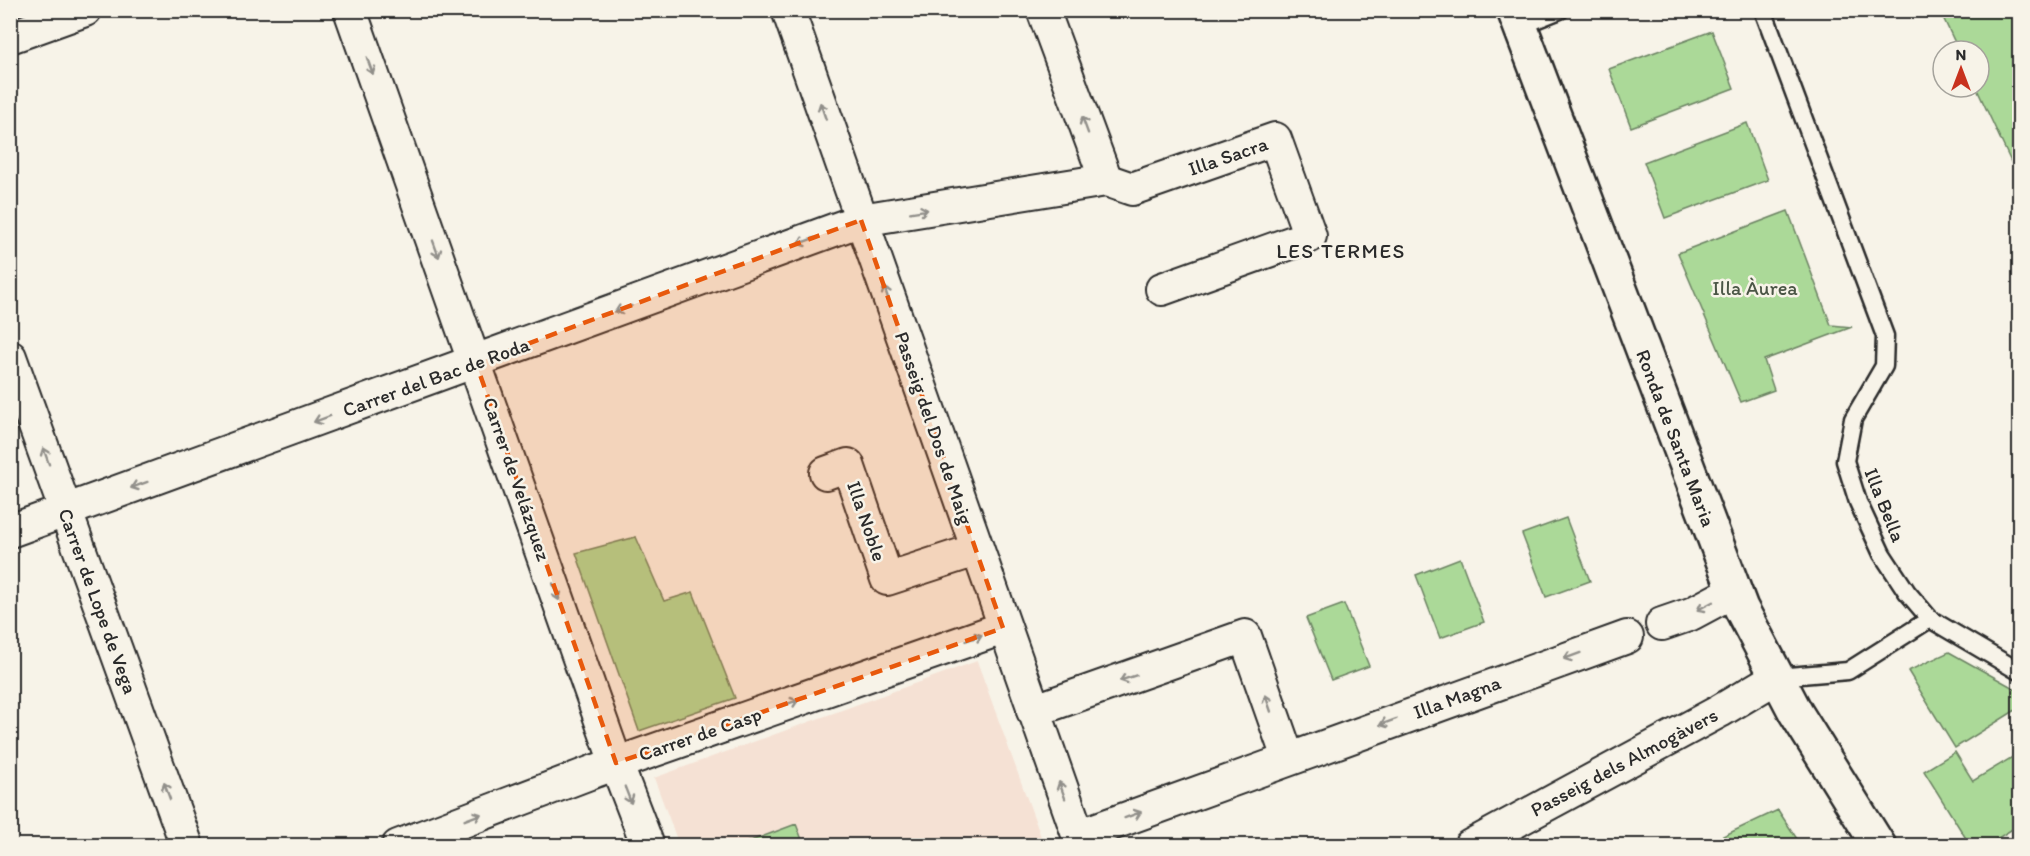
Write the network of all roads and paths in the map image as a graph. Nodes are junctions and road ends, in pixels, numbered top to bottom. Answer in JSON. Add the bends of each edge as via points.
{"nodes":[{"id":1,"x":85,"y":10,"type":"edge"},
{"id":2,"x":350,"y":10,"type":"edge"},
{"id":3,"x":788,"y":10,"type":"edge"},
{"id":4,"x":1043,"y":10,"type":"edge"},
{"id":5,"x":1560,"y":10,"type":"edge"},
{"id":6,"x":1763,"y":10,"type":"edge"},
{"id":7,"x":1517,"y":18,"type":"edge"},
{"id":8,"x":10,"y":37,"type":"edge"},
{"id":9,"x":1106,"y":180,"type":"junction"},
{"id":10,"x":861,"y":220,"type":"junction"},
{"id":11,"x":1162,"y":289,"type":"dead end"},
{"id":12,"x":10,"y":357,"type":"edge"},
{"id":13,"x":477,"y":363,"type":"junction"},
{"id":14,"x":826,"y":473,"type":"dead end"},
{"id":15,"x":65,"y":511,"type":"junction"},
{"id":16,"x":10,"y":531,"type":"edge"},
{"id":17,"x":976,"y":550,"type":"junction"},
{"id":18,"x":1734,"y":591,"type":"junction"},
{"id":19,"x":1930,"y":619,"type":"junction"},
{"id":20,"x":1662,"y":624,"type":"dead end"},
{"id":21,"x":1003,"y":628,"type":"junction"},
{"id":22,"x":1627,"y":637,"type":"dead end"},
{"id":23,"x":2019,"y":672,"type":"edge"},
{"id":24,"x":1777,"y":677,"type":"junction"},
{"id":25,"x":1033,"y":711,"type":"junction"},
{"id":26,"x":1288,"y":758,"type":"junction"},
{"id":27,"x":616,"y":763,"type":"junction"},
{"id":28,"x":1080,"y":841,"type":"edge"},
{"id":29,"x":187,"y":846,"type":"edge"},
{"id":30,"x":398,"y":846,"type":"edge"},
{"id":31,"x":648,"y":846,"type":"edge"},
{"id":32,"x":1470,"y":846,"type":"edge"},
{"id":33,"x":1879,"y":846,"type":"edge"}],
"edges":[{"from":1,"to":8,"type":"street"},
{"from":2,"to":13,"type":"street","name":"Carrer de Velázquez","one_way":true},
{"from":10,"to":3,"type":"street","name":"Passeig del Dos de Maig","one_way":true},
{"from":9,"to":4,"type":"street","one_way":true},
{"from":5,"to":7,"type":"lane"},
{"from":6,"to":19,"type":"lane","name":"Illa Bella","via":[[1885,336],[1884,366],[1853,419],[1845,461],[1858,502],[1882,554]]},
{"from":7,"to":18,"type":"street","name":"Ronda de Santa Maria"},
{"from":10,"to":9,"type":"street","name":"Illa Sacra","one_way":true},
{"from":9,"to":11,"type":"street","name":"Illa Sacra","via":[[1132,189],[1275,139],[1310,236]]},
{"from":10,"to":13,"type":"street","name":"Carrer del Bac de Roda","one_way":true},
{"from":17,"to":10,"type":"street","name":"Passeig del Dos de Maig","one_way":true},
{"from":15,"to":12,"type":"street","name":"Carrer de Lope de Vega","one_way":true},
{"from":13,"to":15,"type":"street","name":"Carrer del Bac de Roda","one_way":true},
{"from":13,"to":27,"type":"street","name":"Carrer de Velázquez","one_way":true},
{"from":14,"to":17,"type":"street","name":"Illa Noble","via":[[848,465],[887,579]]},
{"from":15,"to":16,"type":"street","name":"Carrer del Bac de Roda"},
{"from":29,"to":15,"type":"street","name":"Carrer de Lope de Vega","one_way":true},
{"from":17,"to":21,"type":"street","name":"Passeig del Dos de Maig"},
{"from":18,"to":20,"type":"street","one_way":true},
{"from":18,"to":24,"type":"street","name":"Ronda de Santa Maria"},
{"from":19,"to":23,"type":"lane","name":"Illa Bella"},
{"from":19,"to":24,"type":"lane","via":[[1848,671]]},
{"from":21,"to":25,"type":"street","name":"Passeig del Dos de Maig"},
{"from":27,"to":21,"type":"street","name":"Carrer de Casp","one_way":true},
{"from":22,"to":26,"type":"street","name":"Illa Magna","one_way":true},
{"from":24,"to":32,"type":"street","name":"Passeig dels Almogàvers"},
{"from":24,"to":33,"type":"street","name":"Ronda de Santa Maria"},
{"from":26,"to":25,"type":"street","one_way":true,"via":[[1245,636]]},
{"from":28,"to":25,"type":"street","name":"Passeig del Dos de Maig","one_way":true},
{"from":28,"to":26,"type":"street","name":"Illa Magna","one_way":true},
{"from":30,"to":27,"type":"street","name":"Carrer de Casp","one_way":true},
{"from":27,"to":31,"type":"street","name":"Carrer de Velázquez","one_way":true}]}
